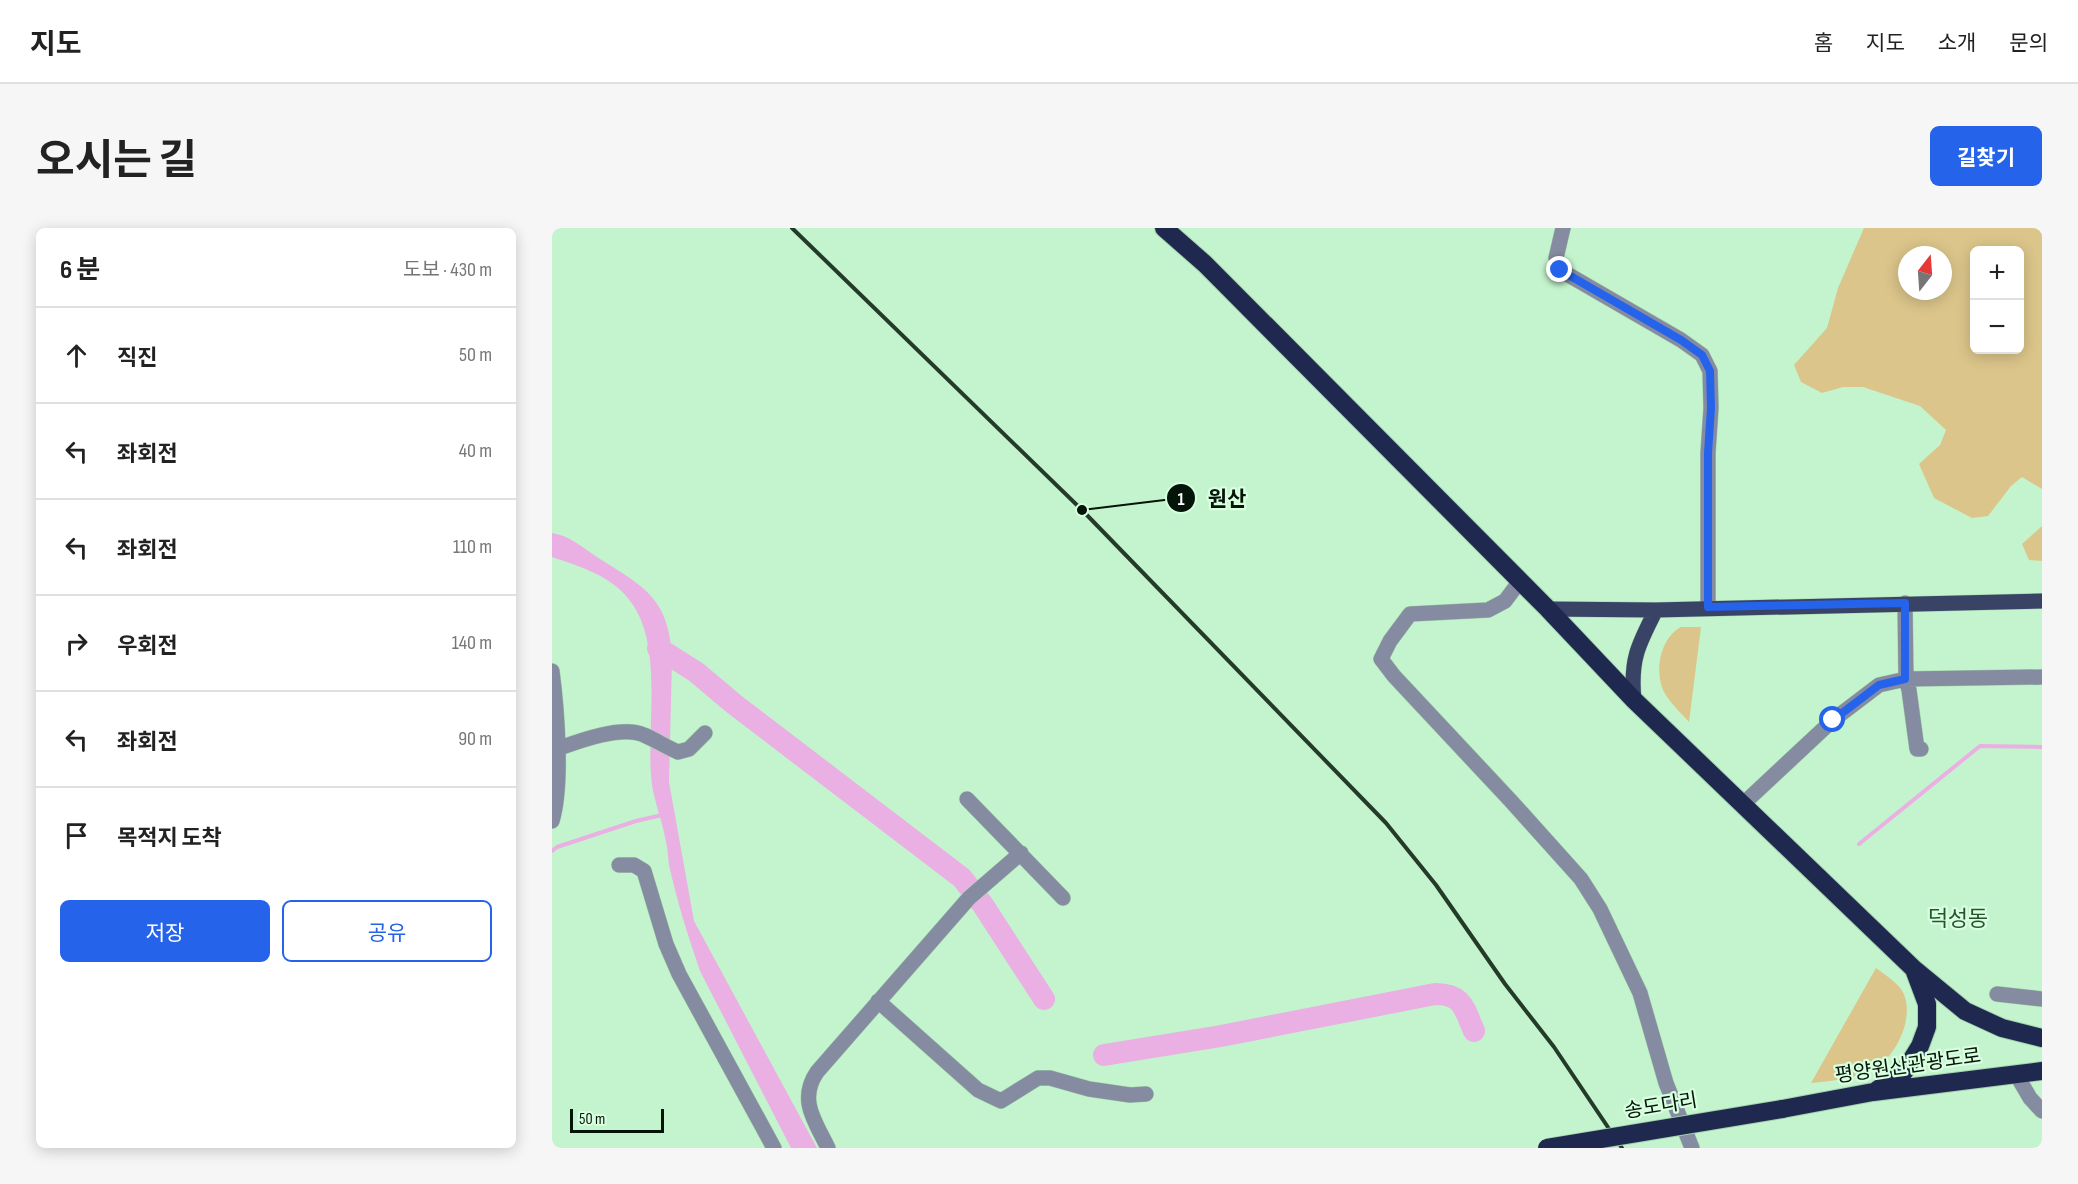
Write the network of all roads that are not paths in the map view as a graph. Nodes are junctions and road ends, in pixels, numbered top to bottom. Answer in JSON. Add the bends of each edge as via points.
{"nodes":[{"id":1,"x":1164,"y":228,"type":"edge"},
{"id":2,"x":1563,"y":228,"type":"edge"},
{"id":3,"x":1520,"y":581,"type":"junction"},
{"id":4,"x":2042,"y":601,"type":"edge"},
{"id":5,"x":1905,"y":603,"type":"junction"},
{"id":6,"x":1708,"y":607,"type":"junction"},
{"id":7,"x":1548,"y":609,"type":"junction"},
{"id":8,"x":1656,"y":610,"type":"junction"},
{"id":9,"x":552,"y":671,"type":"edge"},
{"id":10,"x":2042,"y":677,"type":"edge"},
{"id":11,"x":1905,"y":679,"type":"junction"},
{"id":12,"x":1634,"y":700,"type":"junction"},
{"id":13,"x":705,"y":733,"type":"dead end"},
{"id":14,"x":564,"y":747,"type":"junction"},
{"id":15,"x":1921,"y":749,"type":"dead end"},
{"id":16,"x":967,"y":799,"type":"dead end"},
{"id":17,"x":1742,"y":805,"type":"junction"},
{"id":18,"x":552,"y":821,"type":"edge"},
{"id":19,"x":1021,"y":853,"type":"junction"},
{"id":20,"x":619,"y":865,"type":"dead end"},
{"id":21,"x":1063,"y":898,"type":"dead end"},
{"id":22,"x":1914,"y":969,"type":"junction"},
{"id":23,"x":1997,"y":994,"type":"dead end"},
{"id":24,"x":2042,"y":999,"type":"edge"},
{"id":25,"x":878,"y":1001,"type":"junction"},
{"id":26,"x":2042,"y":1038,"type":"edge"},
{"id":27,"x":2042,"y":1071,"type":"edge"},
{"id":28,"x":2016,"y":1074,"type":"junction"},
{"id":29,"x":1873,"y":1092,"type":"junction"},
{"id":30,"x":1146,"y":1094,"type":"dead end"},
{"id":31,"x":1782,"y":1109,"type":"joint"},
{"id":32,"x":2042,"y":1111,"type":"edge"},
{"id":33,"x":774,"y":1148,"type":"edge"},
{"id":34,"x":828,"y":1148,"type":"edge"},
{"id":35,"x":1547,"y":1148,"type":"edge"},
{"id":36,"x":1692,"y":1148,"type":"edge"}],
"edges":[{"from":1,"to":3,"type":"highway","via":[[1205,264]]},
{"from":2,"to":6,"type":"street","via":[[1556,258],[1560,270],[1681,340],[1702,355],[1710,371]]},
{"from":3,"to":7,"type":"highway"},
{"from":3,"to":36,"type":"street","via":[[1505,601],[1488,610],[1410,614],[1381,659],[1581,879],[1600,909],[1640,993],[1666,1083]]},
{"from":4,"to":5,"type":"main road"},
{"from":5,"to":6,"type":"main road"},
{"from":5,"to":11,"type":"street"},
{"from":6,"to":8,"type":"main road"},
{"from":7,"to":8,"type":"main road"},
{"from":7,"to":12,"type":"highway"},
{"from":8,"to":12,"type":"main road","via":[[1638,645],[1632,676]]},
{"from":9,"to":14,"type":"street"},
{"from":10,"to":11,"type":"street"},
{"from":11,"to":15,"type":"street","via":[[1917,749]]},
{"from":11,"to":17,"type":"street","via":[[1872,690],[1833,720]]},
{"from":12,"to":17,"type":"highway"},
{"from":13,"to":14,"type":"street","via":[[689,749],[678,752],[632,732]]},
{"from":14,"to":18,"type":"street"},
{"from":16,"to":19,"type":"street"},
{"from":17,"to":22,"type":"highway"},
{"from":19,"to":21,"type":"street"},
{"from":19,"to":25,"type":"street","via":[[969,898]]},
{"from":20,"to":33,"type":"street","via":[[633,865],[644,871],[679,974]]},
{"from":22,"to":26,"type":"highway","via":[[1965,1011],[2002,1029]]},
{"from":22,"to":29,"type":"highway","via":[[1927,1004],[1927,1027],[1904,1072]]},
{"from":23,"to":24,"type":"street"},
{"from":25,"to":30,"type":"street","via":[[978,1090],[1001,1101],[1038,1078],[1089,1089]]},
{"from":25,"to":34,"type":"street","via":[[810,1082],[807,1098]]},
{"from":27,"to":28,"type":"highway","name":"평양원산관광도로"},
{"from":28,"to":29,"type":"highway","name":"평양원산관광도로"},
{"from":28,"to":32,"type":"street"},
{"from":29,"to":31,"type":"highway","name":"평양원산관광도로"},
{"from":31,"to":35,"type":"highway","name":"송도다리","bridge":true}]}
